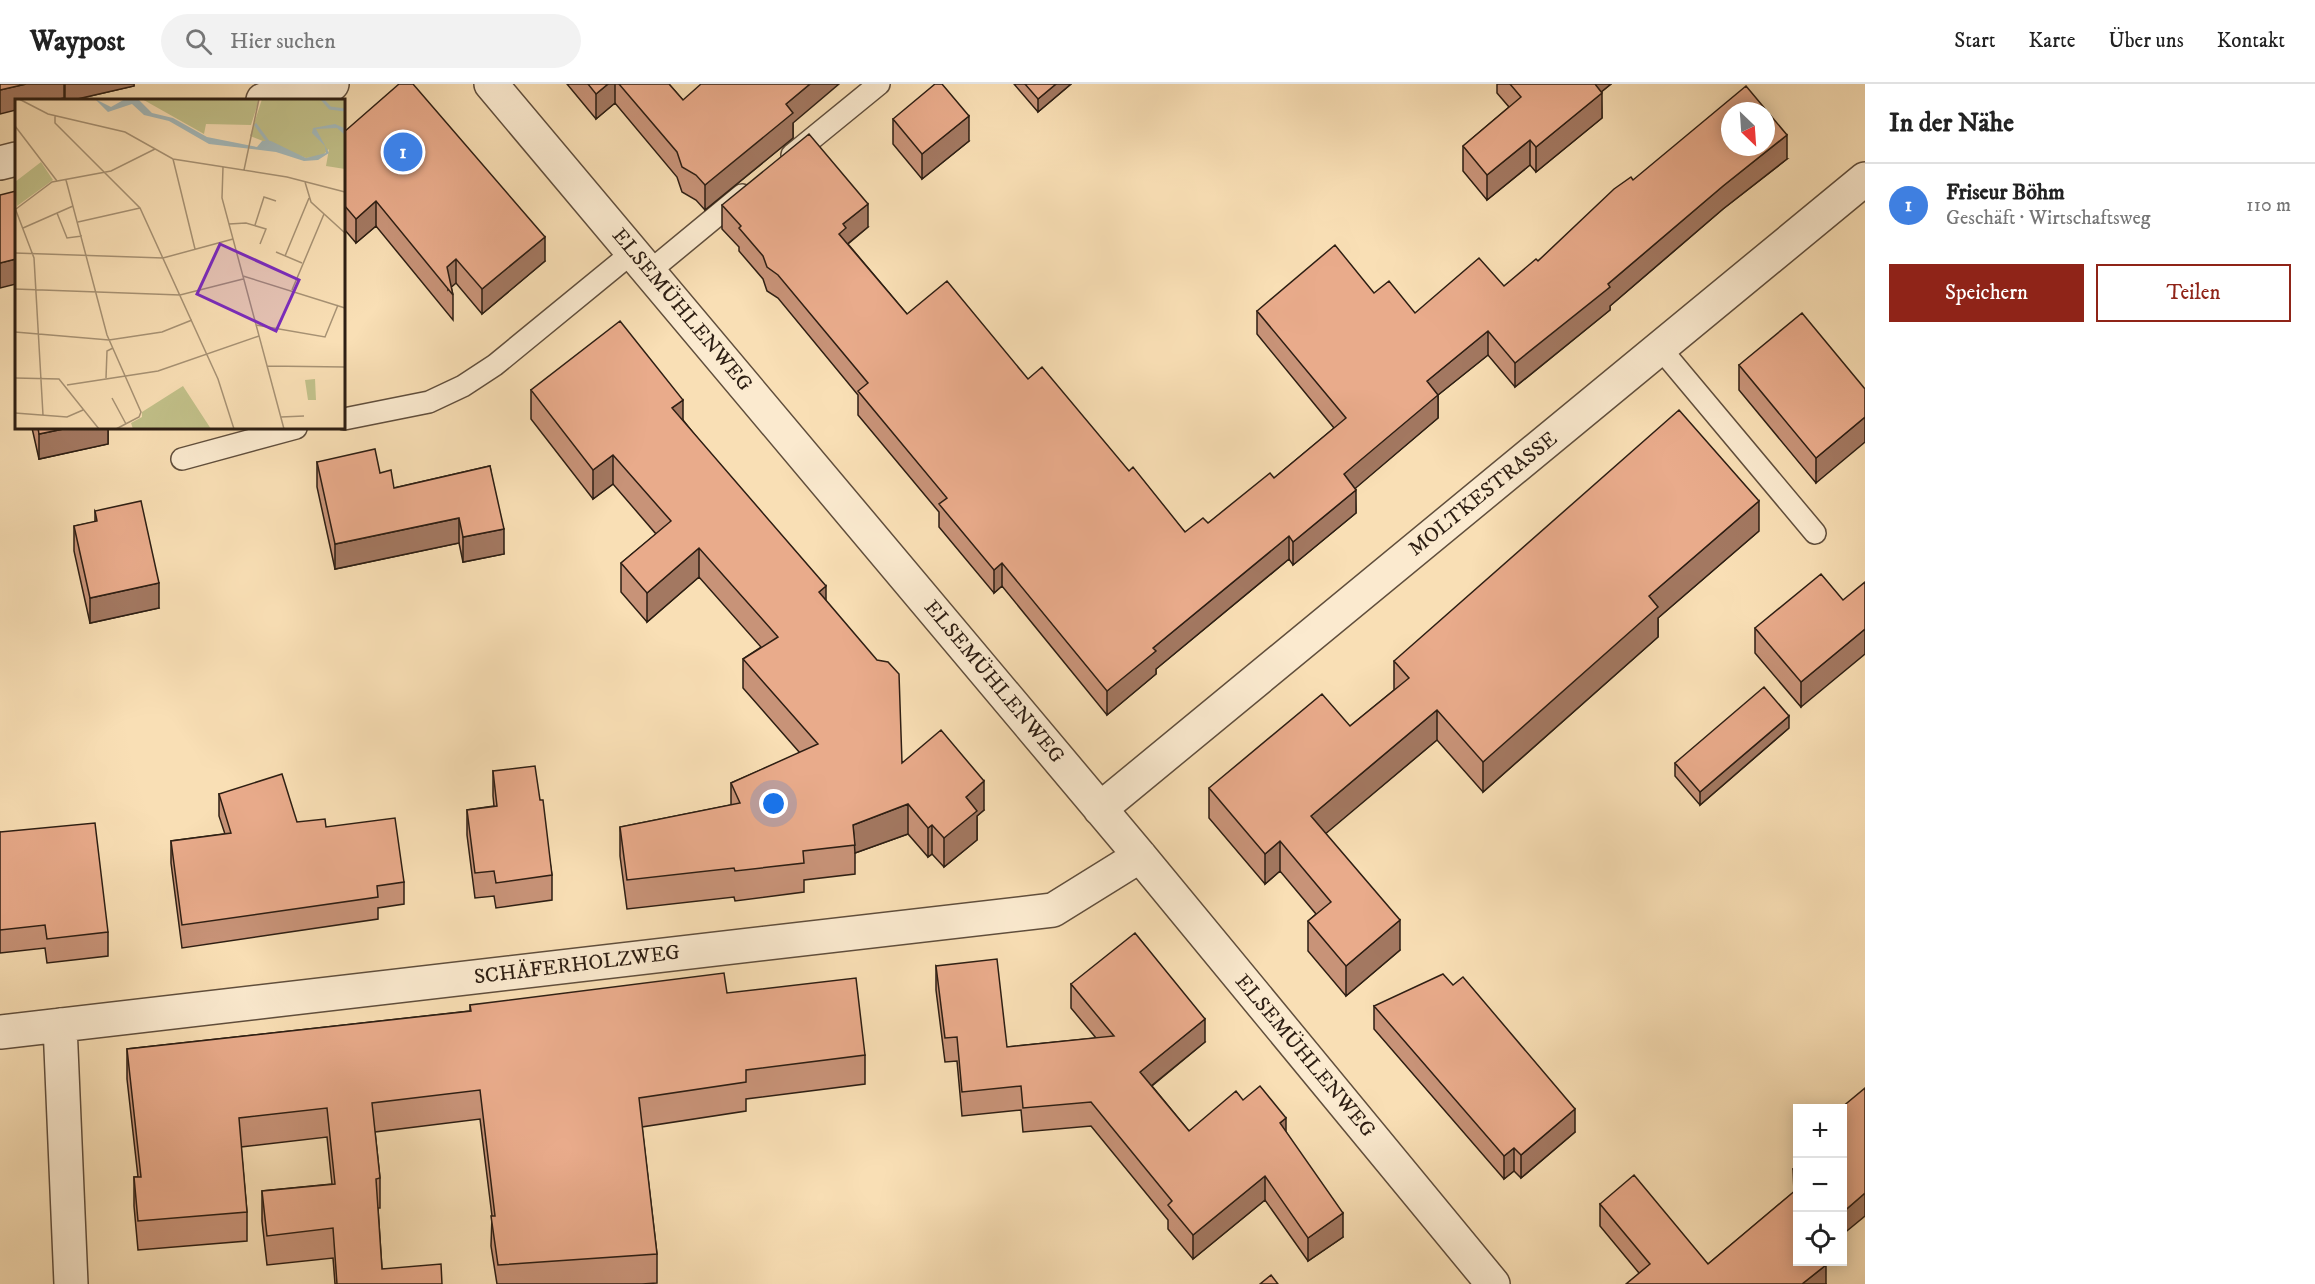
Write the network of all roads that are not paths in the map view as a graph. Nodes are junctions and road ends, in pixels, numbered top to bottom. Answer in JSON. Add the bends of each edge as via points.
{"nodes":[{"id":1,"x":332,"y":84,"type":"edge"},
{"id":2,"x":491,"y":84,"type":"edge"},
{"id":3,"x":879,"y":84,"type":"edge"},
{"id":4,"x":266,"y":99,"type":"edge"},
{"id":5,"x":15,"y":159,"type":"edge"},
{"id":6,"x":0,"y":163,"type":"edge"},
{"id":7,"x":778,"y":166,"type":"edge"},
{"id":8,"x":1865,"y":179,"type":"edge"},
{"id":9,"x":760,"y":181,"type":"edge"},
{"id":10,"x":642,"y":262,"type":"junction"},
{"id":11,"x":1660,"y":348,"type":"junction"},
{"id":12,"x":345,"y":419,"type":"edge"},
{"id":13,"x":292,"y":429,"type":"edge"},
{"id":14,"x":182,"y":459,"type":"dead end"},
{"id":15,"x":1815,"y":532,"type":"dead end"},
{"id":16,"x":1100,"y":809,"type":"junction"},
{"id":17,"x":1140,"y":856,"type":"junction"},
{"id":18,"x":60,"y":1025,"type":"junction"},
{"id":19,"x":0,"y":1032,"type":"edge"},
{"id":20,"x":71,"y":1284,"type":"edge"},
{"id":21,"x":1493,"y":1284,"type":"edge"}],
"edges":[{"from":1,"to":4,"type":"street"},
{"from":2,"to":10,"type":"street","name":"ELSEMÜHLENWEG"},
{"from":3,"to":7,"type":"lane"},
{"from":5,"to":6,"type":"street"},
{"from":8,"to":11,"type":"street","name":"MOLTKESTRASSE"},
{"from":9,"to":10,"type":"lane"},
{"from":10,"to":12,"type":"lane","via":[[463,386],[429,402]]},
{"from":10,"to":16,"type":"street","name":"ELSEMÜHLENWEG"},
{"from":11,"to":15,"type":"lane"},
{"from":11,"to":16,"type":"street","name":"MOLTKESTRASSE"},
{"from":13,"to":14,"type":"lane"},
{"from":16,"to":17,"type":"street","name":"ELSEMÜHLENWEG"},
{"from":17,"to":18,"type":"street","name":"SCHÄFERHOLZWEG","via":[[1053,910]]},
{"from":17,"to":21,"type":"street","name":"ELSEMÜHLENWEG"},
{"from":18,"to":19,"type":"street","name":"SCHÄFERHOLZWEG"},
{"from":18,"to":20,"type":"street"}]}
